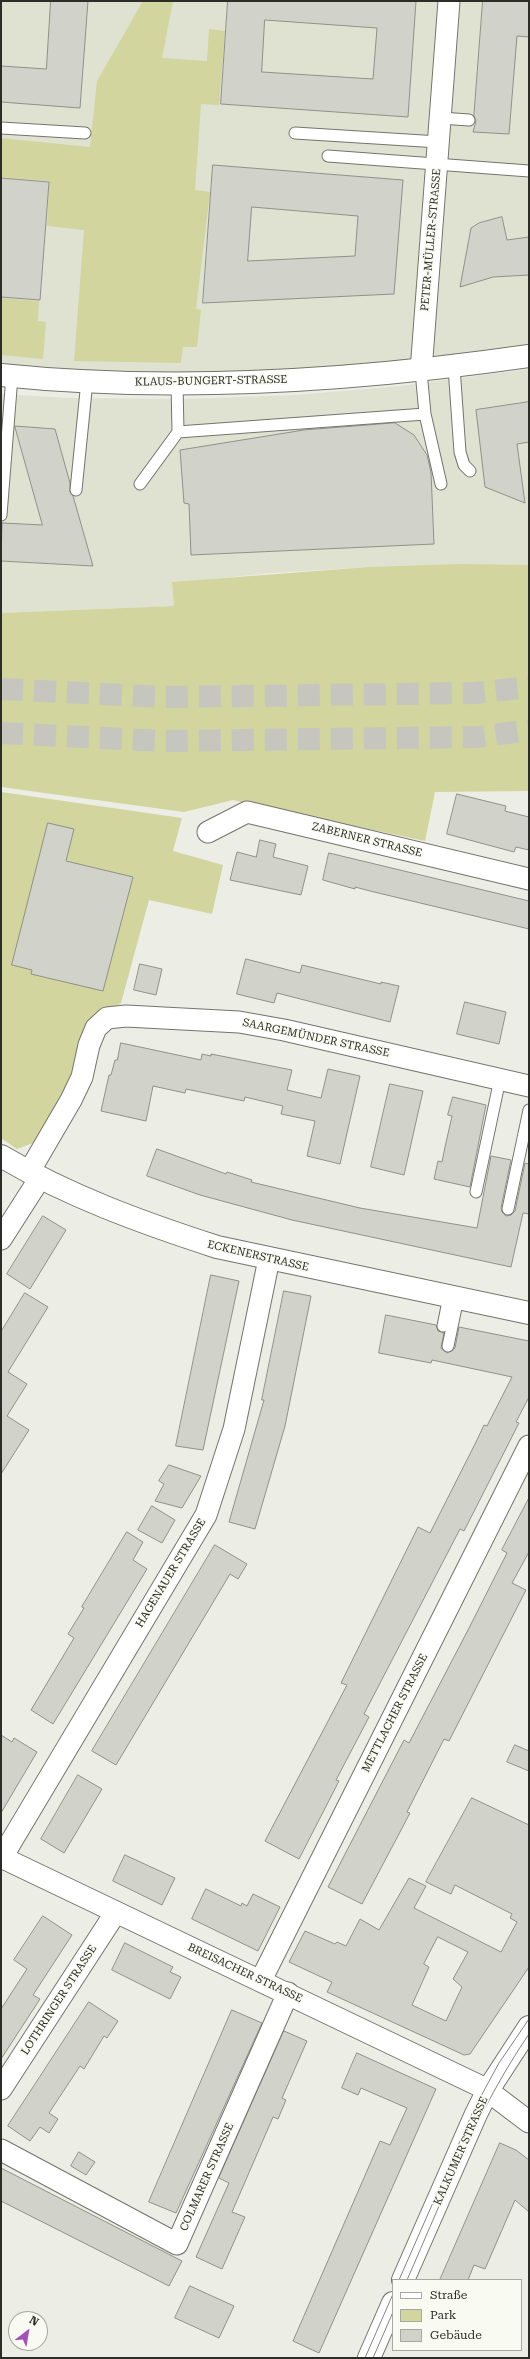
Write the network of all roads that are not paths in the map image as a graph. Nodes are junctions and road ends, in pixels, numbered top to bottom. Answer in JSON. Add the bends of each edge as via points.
{"nodes":[{"id":1,"x":449,"y":1,"type":"edge"},
{"id":2,"x":441,"y":118,"type":"junction"},
{"id":3,"x":469,"y":120,"type":"dead end"},
{"id":4,"x":1,"y":128,"type":"edge"},
{"id":5,"x":85,"y":133,"type":"dead end"},
{"id":6,"x":295,"y":133,"type":"dead end"},
{"id":7,"x":439,"y":142,"type":"junction"},
{"id":8,"x":328,"y":156,"type":"dead end"},
{"id":9,"x":437,"y":164,"type":"junction"},
{"id":10,"x":529,"y":171,"type":"edge"},
{"id":11,"x":529,"y":356,"type":"edge"},
{"id":12,"x":454,"y":367,"type":"junction"},
{"id":13,"x":420,"y":371,"type":"junction"},
{"id":14,"x":6,"y":376,"type":"edge"},
{"id":15,"x":87,"y":381,"type":"junction"},
{"id":16,"x":177,"y":383,"type":"junction"},
{"id":17,"x":425,"y":414,"type":"junction"},
{"id":18,"x":178,"y":432,"type":"junction"},
{"id":19,"x":470,"y":471,"type":"dead end"},
{"id":20,"x":140,"y":484,"type":"dead end"},
{"id":21,"x":441,"y":484,"type":"dead end"},
{"id":22,"x":76,"y":490,"type":"dead end"},
{"id":23,"x":1,"y":515,"type":"edge"},
{"id":24,"x":208,"y":832,"type":"dead end"},
{"id":25,"x":529,"y":880,"type":"edge"},
{"id":26,"x":500,"y":1079,"type":"junction"},
{"id":27,"x":529,"y":1086,"type":"edge"},
{"id":28,"x":529,"y":1110,"type":"edge"},
{"id":29,"x":1,"y":1156,"type":"edge"},
{"id":30,"x":34,"y":1175,"type":"junction"},
{"id":31,"x":476,"y":1192,"type":"dead end"},
{"id":32,"x":508,"y":1208,"type":"dead end"},
{"id":33,"x":1,"y":1239,"type":"edge"},
{"id":34,"x":269,"y":1259,"type":"junction"},
{"id":35,"x":453,"y":1297,"type":"junction"},
{"id":36,"x":529,"y":1313,"type":"edge"},
{"id":37,"x":443,"y":1326,"type":"dead end"},
{"id":38,"x":448,"y":1346,"type":"dead end"},
{"id":39,"x":529,"y":1446,"type":"edge"},
{"id":40,"x":1,"y":1857,"type":"edge"},
{"id":41,"x":116,"y":1912,"type":"junction"},
{"id":42,"x":261,"y":1980,"type":"junction"},
{"id":43,"x":288,"y":1993,"type":"junction"},
{"id":44,"x":529,"y":2027,"type":"edge"},
{"id":45,"x":1,"y":2089,"type":"edge"},
{"id":46,"x":488,"y":2090,"type":"junction"},
{"id":47,"x":529,"y":2122,"type":"edge"},
{"id":48,"x":1,"y":2150,"type":"edge"},
{"id":49,"x":403,"y":2279,"type":"edge"},
{"id":50,"x":392,"y":2305,"type":"edge"},
{"id":51,"x":369,"y":2358,"type":"edge"}],
"edges":[{"from":1,"to":2,"type":"street","name":"PETER-MÜLLER-STRASSE"},
{"from":2,"to":3,"type":"lane"},
{"from":2,"to":7,"type":"street","name":"PETER-MÜLLER-STRASSE"},
{"from":4,"to":5,"type":"lane"},
{"from":6,"to":7,"type":"lane"},
{"from":7,"to":9,"type":"street","name":"PETER-MÜLLER-STRASSE"},
{"from":8,"to":9,"type":"lane"},
{"from":9,"to":10,"type":"lane"},
{"from":9,"to":13,"type":"street","name":"PETER-MÜLLER-STRASSE"},
{"from":11,"to":12,"type":"street"},
{"from":12,"to":13,"type":"street"},
{"from":12,"to":19,"type":"lane","via":[[460,452],[464,465]]},
{"from":13,"to":16,"type":"street","name":"KLAUS-BUNGERT-STRASSE","via":[[304,379]]},
{"from":13,"to":17,"type":"lane"},
{"from":14,"to":15,"type":"street","name":"KLAUS-BUNGERT-STRASSE"},
{"from":14,"to":23,"type":"lane"},
{"from":15,"to":16,"type":"street","name":"KLAUS-BUNGERT-STRASSE"},
{"from":15,"to":22,"type":"lane"},
{"from":16,"to":18,"type":"lane"},
{"from":17,"to":18,"type":"lane"},
{"from":17,"to":21,"type":"lane"},
{"from":18,"to":20,"type":"lane"},
{"from":24,"to":25,"type":"street","name":"ZABERNER STRASSE","via":[[247,812]]},
{"from":26,"to":27,"type":"street","name":"SAARGEMÜNDER STRASSE"},
{"from":26,"to":30,"type":"street","name":"SAARGEMÜNDER STRASSE","via":[[239,1022],[126,1016],[107,1018],[96,1028],[89,1045],[82,1077]]},
{"from":26,"to":31,"type":"lane"},
{"from":28,"to":32,"type":"lane"},
{"from":29,"to":30,"type":"street","name":"ECKENERSTRASSE"},
{"from":30,"to":33,"type":"street","name":"SAARGEMÜNDER STRASSE"},
{"from":30,"to":34,"type":"street","name":"ECKENERSTRASSE","via":[[174,1234]]},
{"from":34,"to":35,"type":"street","name":"ECKENERSTRASSE"},
{"from":34,"to":40,"type":"street","name":"HAGENAUER STRASSE","via":[[234,1429],[206,1515]]},
{"from":35,"to":36,"type":"street","name":"ECKENERSTRASSE"},
{"from":35,"to":37,"type":"lane"},
{"from":35,"to":38,"type":"lane"},
{"from":39,"to":42,"type":"street","name":"METTLACHER STRASSE"},
{"from":40,"to":41,"type":"street","name":"BREISACHER STRASSE"},
{"from":41,"to":42,"type":"street","name":"BREISACHER STRASSE"},
{"from":41,"to":45,"type":"street","name":"LOTHRINGER STRASSE"},
{"from":42,"to":43,"type":"street","name":"BREISACHER STRASSE"},
{"from":43,"to":46,"type":"street","name":"BREISACHER STRASSE"},
{"from":43,"to":48,"type":"street","name":"COLMARER STRASSE","via":[[177,2244]]},
{"from":44,"to":46,"type":"street","name":"KALKUMER STRASSE"},
{"from":46,"to":47,"type":"street","name":"BREISACHER STRASSE"},
{"from":46,"to":49,"type":"street","name":"KALKUMER STRASSE"},
{"from":50,"to":51,"type":"street"}]}
